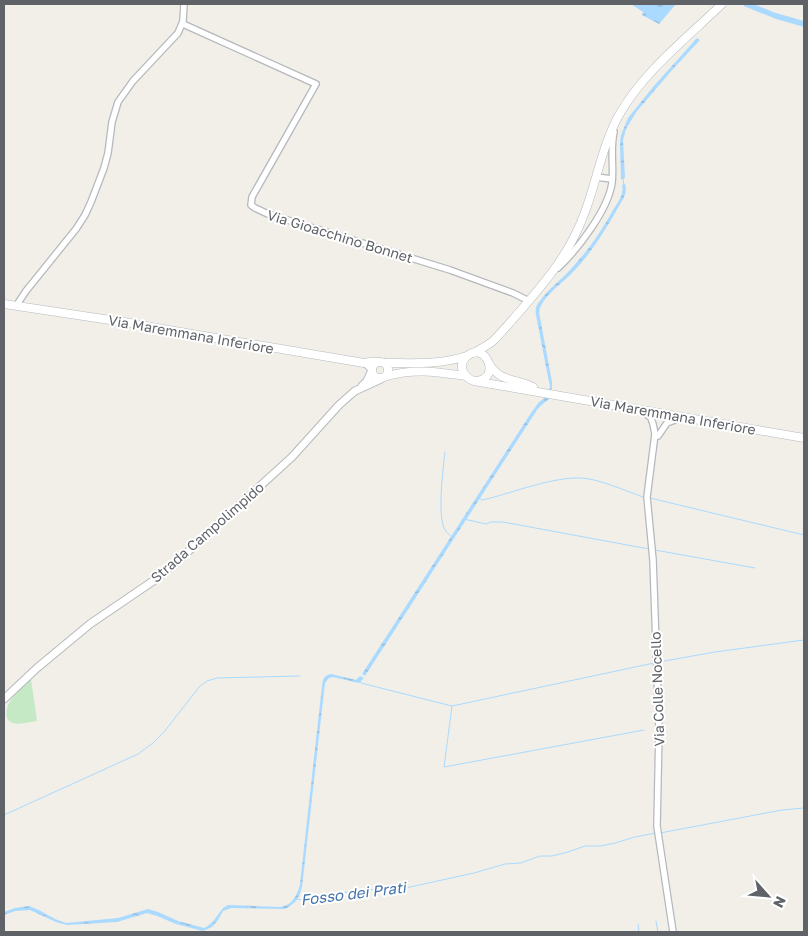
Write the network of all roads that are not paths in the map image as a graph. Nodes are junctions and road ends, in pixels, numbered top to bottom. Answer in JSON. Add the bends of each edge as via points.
{"nodes":[{"id":1,"x":184,"y":4,"type":"edge"},
{"id":2,"x":722,"y":4,"type":"edge"},
{"id":3,"x":182,"y":24,"type":"junction"},
{"id":4,"x":616,"y":120,"type":"junction"},
{"id":5,"x":596,"y":177,"type":"junction"},
{"id":6,"x":612,"y":179,"type":"junction"},
{"id":7,"x":551,"y":274,"type":"junction"},
{"id":8,"x":528,"y":301,"type":"junction"},
{"id":9,"x":4,"y":304,"type":"edge"},
{"id":10,"x":16,"y":306,"type":"junction"},
{"id":11,"x":494,"y":340,"type":"junction"},
{"id":12,"x":470,"y":355,"type":"junction"},
{"id":13,"x":364,"y":363,"type":"junction"},
{"id":14,"x":381,"y":363,"type":"junction"},
{"id":15,"x":489,"y":363,"type":"junction"},
{"id":16,"x":372,"y":370,"type":"junction"},
{"id":17,"x":466,"y":376,"type":"junction"},
{"id":18,"x":384,"y":378,"type":"junction"},
{"id":19,"x":474,"y":381,"type":"junction"},
{"id":20,"x":355,"y":391,"type":"junction"},
{"id":21,"x":542,"y":392,"type":"junction"},
{"id":22,"x":640,"y":409,"type":"junction"},
{"id":23,"x":661,"y":413,"type":"junction"},
{"id":24,"x":684,"y":417,"type":"junction"},
{"id":25,"x":656,"y":435,"type":"junction"},
{"id":26,"x":804,"y":438,"type":"edge"},
{"id":27,"x":4,"y":699,"type":"edge"},
{"id":28,"x":674,"y":932,"type":"edge"}],
"edges":[{"from":1,"to":3,"type":"street"},
{"from":2,"to":4,"type":"main road","via":[[652,71]]},
{"from":3,"to":8,"type":"street","name":"Via Gioacchino Bonnet","via":[[316,84],[252,197],[251,204],[255,208],[450,270],[513,292]]},
{"from":3,"to":10,"type":"street","via":[[177,35],[120,99],[112,122],[104,168],[88,209]]},
{"from":4,"to":5,"type":"main road"},
{"from":4,"to":6,"type":"street"},
{"from":5,"to":6,"type":"street"},
{"from":5,"to":7,"type":"main road","via":[[581,224]]},
{"from":6,"to":7,"type":"street","via":[[608,197],[595,222],[567,260]]},
{"from":7,"to":8,"type":"main road"},
{"from":8,"to":11,"type":"main road"},
{"from":9,"to":10,"type":"main road","name":"Via Maremmana Inferiore"},
{"from":10,"to":13,"type":"main road","name":"Via Maremmana Inferiore","via":[[130,322]]},
{"from":11,"to":12,"type":"main road","name":"Via Maremmana Inferiore"},
{"from":11,"to":15,"type":"main road","via":[[489,350]]},
{"from":12,"to":14,"type":"main road","name":"Via Maremmana Inferiore","via":[[447,362]]},
{"from":12,"to":15,"type":"main road","via":[[482,354]]},
{"from":12,"to":17,"type":"main road","via":[[462,368]]},
{"from":13,"to":14,"type":"main road","name":"Via Maremmana Inferiore"},
{"from":13,"to":16,"type":"street"},
{"from":14,"to":16,"type":"main road","via":[[374,365]]},
{"from":14,"to":18,"type":"main road","via":[[389,371]]},
{"from":15,"to":19,"type":"main road","via":[[486,377]]},
{"from":15,"to":21,"type":"main road","name":"Via Maremmana Inferiore","via":[[501,377]]},
{"from":16,"to":18,"type":"main road","via":[[378,379]]},
{"from":16,"to":20,"type":"street","via":[[367,381]]},
{"from":17,"to":18,"type":"main road","via":[[422,371],[402,372]]},
{"from":17,"to":19,"type":"main road"},
{"from":18,"to":20,"type":"street","name":"Strada Campolimpido"},
{"from":19,"to":21,"type":"main road","name":"Via Maremmana Inferiore"},
{"from":20,"to":27,"type":"street","name":"Strada Campolimpido","via":[[280,469],[180,559],[86,627]]},
{"from":21,"to":22,"type":"main road","name":"Via Maremmana Inferiore"},
{"from":22,"to":23,"type":"main road","name":"Via Maremmana Inferiore"},
{"from":22,"to":25,"type":"street","via":[[651,418]]},
{"from":23,"to":24,"type":"main road","name":"Via Maremmana Inferiore"},
{"from":23,"to":25,"type":"street","name":"Via Colle Nocello","via":[[656,421]]},
{"from":24,"to":25,"type":"street","via":[[669,422]]},
{"from":24,"to":26,"type":"main road","name":"Via Maremmana Inferiore"},
{"from":25,"to":28,"type":"street","name":"Via Colle Nocello","via":[[647,500],[659,730],[658,829]]}]}
